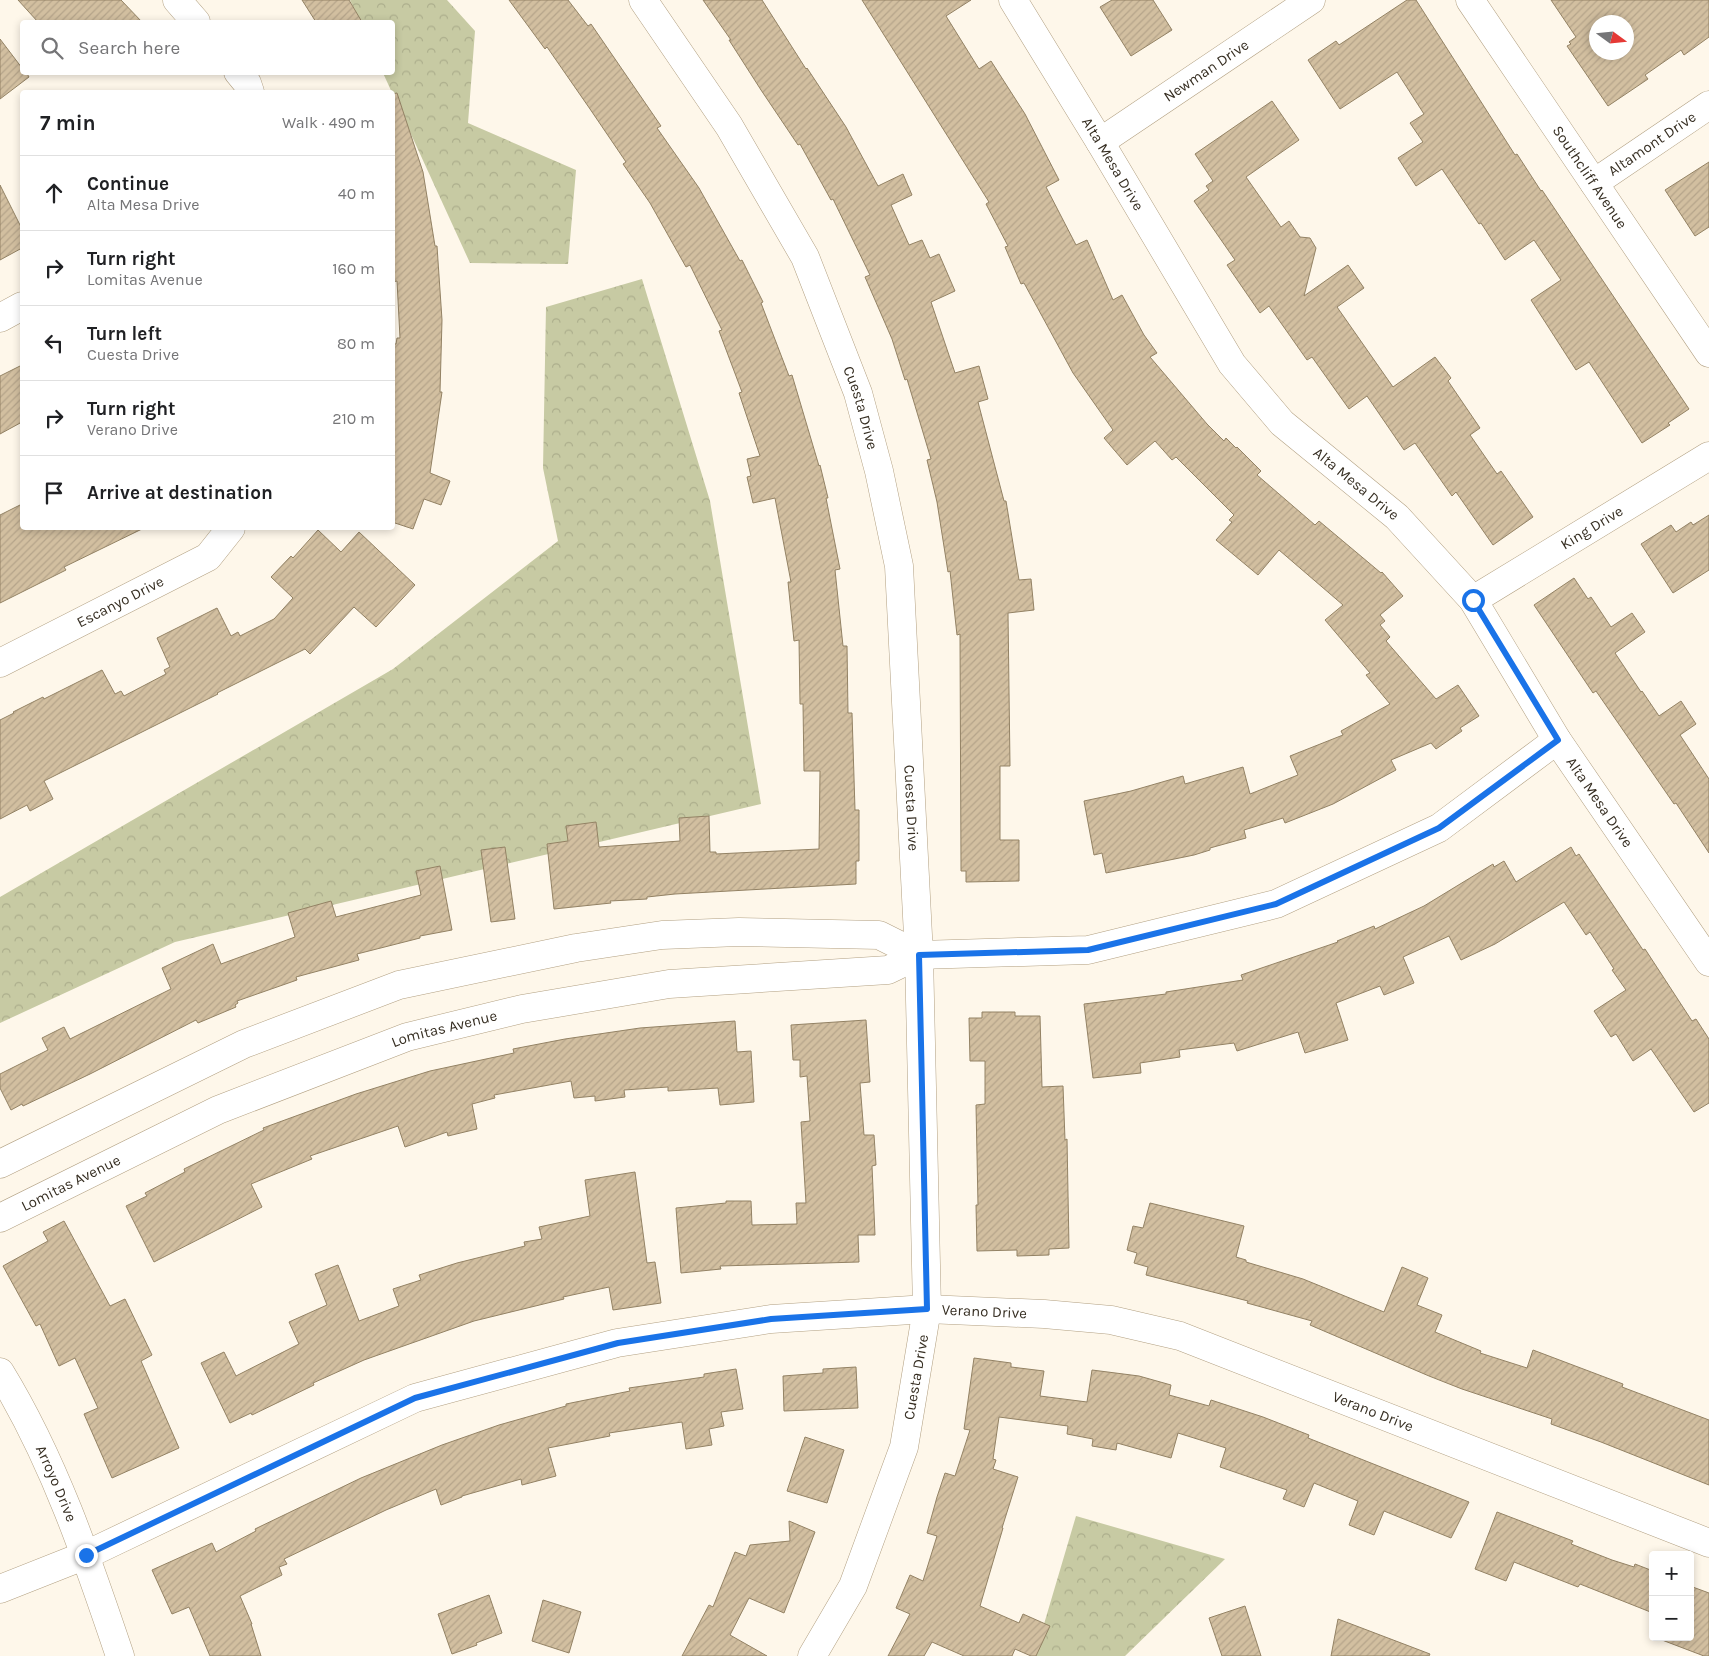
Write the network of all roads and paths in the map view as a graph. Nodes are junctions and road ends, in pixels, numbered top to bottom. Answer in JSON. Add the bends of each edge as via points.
{"nodes":[{"id":1,"x":177,"y":0,"type":"edge"},
{"id":2,"x":643,"y":0,"type":"edge"},
{"id":3,"x":1013,"y":0,"type":"edge"},
{"id":4,"x":1311,"y":0,"type":"edge"},
{"id":5,"x":1470,"y":0,"type":"edge"},
{"id":6,"x":194,"y":20,"type":"edge"},
{"id":7,"x":240,"y":75,"type":"edge"},
{"id":8,"x":249,"y":90,"type":"edge"},
{"id":9,"x":1709,"y":105,"type":"edge"},
{"id":10,"x":1100,"y":142,"type":"junction"},
{"id":11,"x":1594,"y":183,"type":"junction"},
{"id":12,"x":20,"y":307,"type":"edge"},
{"id":13,"x":0,"y":318,"type":"edge"},
{"id":14,"x":1709,"y":353,"type":"edge"},
{"id":15,"x":1709,"y":456,"type":"edge"},
{"id":16,"x":229,"y":530,"type":"edge"},
{"id":17,"x":1473,"y":600,"type":"junction"},
{"id":18,"x":0,"y":663,"type":"edge"},
{"id":19,"x":1558,"y":740,"type":"junction"},
{"id":20,"x":919,"y":955,"type":"junction"},
{"id":21,"x":1709,"y":962,"type":"edge"},
{"id":22,"x":0,"y":1164,"type":"edge"},
{"id":23,"x":0,"y":1218,"type":"edge"},
{"id":24,"x":927,"y":1309,"type":"junction"},
{"id":25,"x":0,"y":1372,"type":"edge"},
{"id":26,"x":1709,"y":1543,"type":"edge"},
{"id":27,"x":86,"y":1555,"type":"junction"},
{"id":28,"x":0,"y":1589,"type":"edge"},
{"id":29,"x":120,"y":1656,"type":"edge"},
{"id":30,"x":812,"y":1656,"type":"edge"}],
"edges":[{"from":1,"to":6,"type":"street"},
{"from":2,"to":20,"type":"street","name":"Cuesta Drive","via":[[729,126],[805,257],[858,393],[899,566]]},
{"from":3,"to":10,"type":"street","name":"Alta Mesa Drive"},
{"from":4,"to":10,"type":"street","name":"Newman Drive"},
{"from":5,"to":11,"type":"street","name":"Southcliff Avenue"},
{"from":7,"to":8,"type":"street"},
{"from":9,"to":11,"type":"street","name":"Altamont Drive"},
{"from":10,"to":17,"type":"street","name":"Alta Mesa Drive","via":[[1232,364],[1282,423],[1397,517]]},
{"from":11,"to":14,"type":"street","name":"Southcliff Avenue"},
{"from":12,"to":13,"type":"street"},
{"from":15,"to":17,"type":"street","name":"King Drive"},
{"from":16,"to":18,"type":"street","name":"Escanyo Drive","via":[[208,557]]},
{"from":17,"to":19,"type":"street","name":"Alta Mesa Drive"},
{"from":19,"to":20,"type":"street","name":"Lomitas Avenue","via":[[1439,828],[1276,904],[1088,950]]},
{"from":19,"to":21,"type":"street","name":"Alta Mesa Drive"},
{"from":20,"to":22,"type":"street","name":"Lomitas Avenue","via":[[879,935],[739,932],[662,935],[576,948],[399,985],[244,1044]]},
{"from":20,"to":23,"type":"street","name":"Lomitas Avenue","via":[[888,970],[668,984],[522,1009],[407,1037],[218,1110]]},
{"from":20,"to":24,"type":"street","name":"Cuesta Drive"},
{"from":24,"to":26,"type":"street","name":"Verano Drive","via":[[1111,1320],[1180,1336]]},
{"from":24,"to":27,"type":"street","name":"Verano Drive","via":[[771,1319],[618,1343],[415,1398]]},
{"from":24,"to":30,"type":"street","name":"Cuesta Drive","via":[[904,1446],[853,1586]]},
{"from":25,"to":27,"type":"street","name":"Arroyo Drive","via":[[51,1471]]},
{"from":27,"to":28,"type":"street","name":"Verano Drive"},
{"from":27,"to":29,"type":"street","name":"Arroyo Drive"}]}
